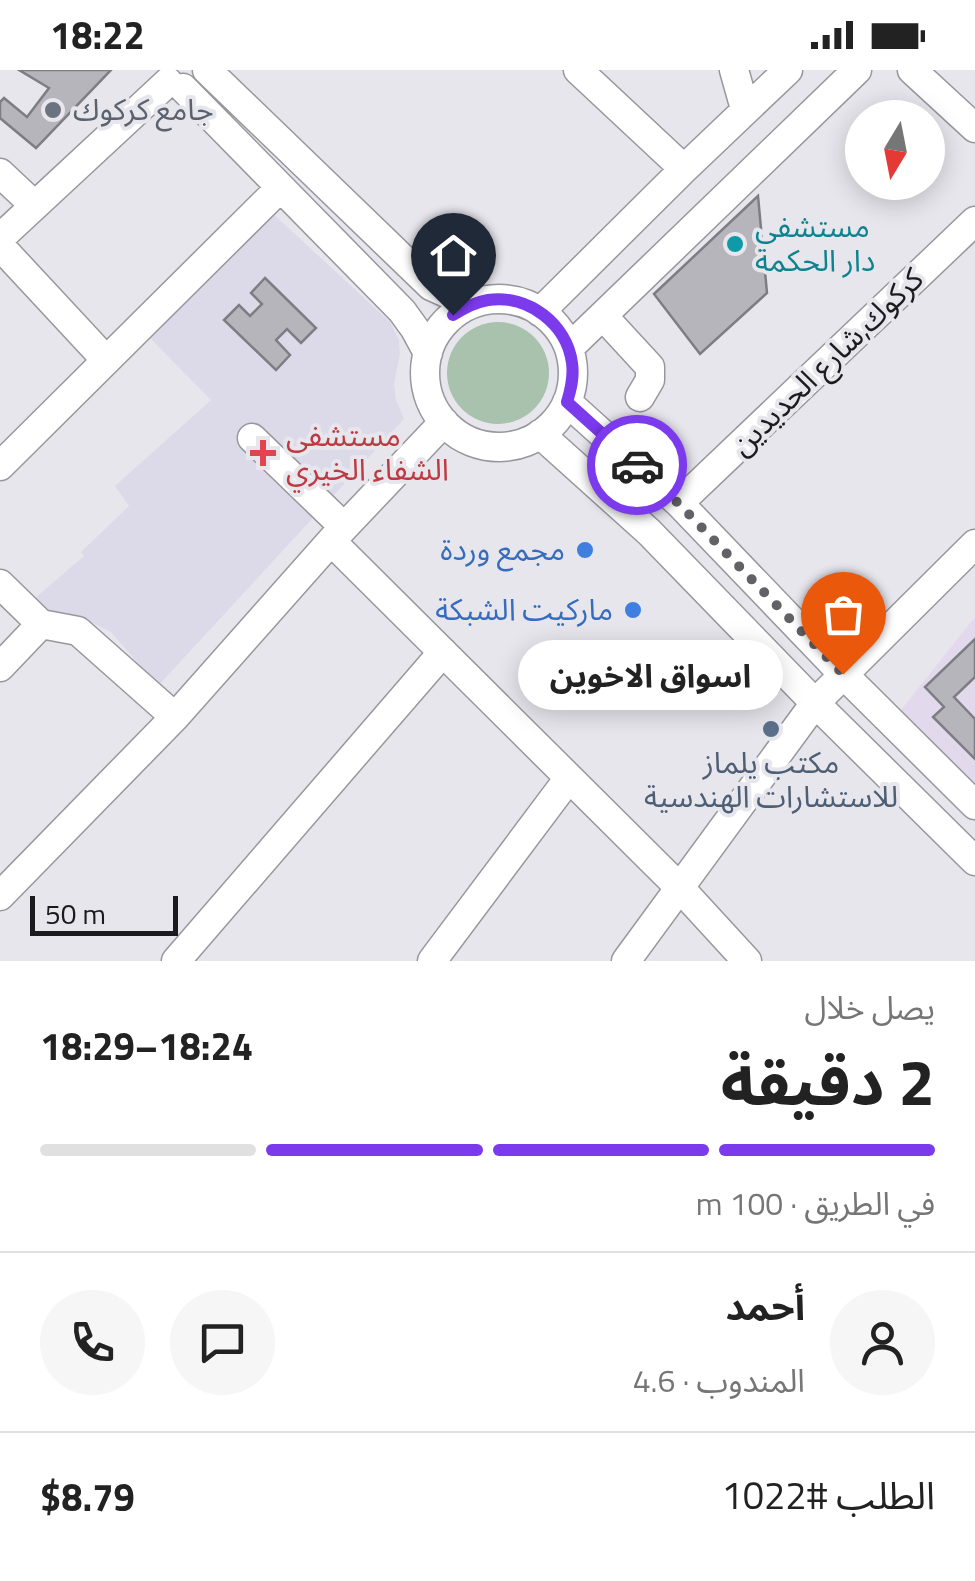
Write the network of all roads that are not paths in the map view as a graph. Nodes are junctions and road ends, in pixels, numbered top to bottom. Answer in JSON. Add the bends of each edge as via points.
{"nodes":[{"id":1,"x":578,"y":70,"type":"edge"},
{"id":2,"x":734,"y":70,"type":"edge"},
{"id":3,"x":788,"y":70,"type":"edge"},
{"id":4,"x":857,"y":70,"type":"edge"},
{"id":5,"x":912,"y":70,"type":"edge"},
{"id":6,"x":184,"y":76,"type":"edge"},
{"id":7,"x":745,"y":109,"type":"junction"},
{"id":8,"x":975,"y":128,"type":"edge"},
{"id":9,"x":684,"y":169,"type":"junction"},
{"id":10,"x":0,"y":174,"type":"edge"},
{"id":11,"x":280,"y":188,"type":"junction"},
{"id":12,"x":34,"y":205,"type":"junction"},
{"id":13,"x":975,"y":222,"type":"edge"},
{"id":14,"x":0,"y":238,"type":"edge"},
{"id":15,"x":0,"y":246,"type":"edge"},
{"id":16,"x":471,"y":304,"type":"junction"},
{"id":17,"x":540,"y":312,"type":"junction"},
{"id":18,"x":602,"y":316,"type":"junction"},
{"id":19,"x":569,"y":348,"type":"junction"},
{"id":20,"x":428,"y":353,"type":"junction"},
{"id":21,"x":106,"y":360,"type":"junction"},
{"id":22,"x":640,"y":396,"type":"dead end"},
{"id":23,"x":567,"y":402,"type":"junction"},
{"id":24,"x":444,"y":422,"type":"junction"},
{"id":25,"x":540,"y":434,"type":"junction"},
{"id":26,"x":252,"y":438,"type":"dead end"},
{"id":27,"x":0,"y":466,"type":"edge"},
{"id":28,"x":678,"y":503,"type":"junction"},
{"id":29,"x":338,"y":534,"type":"junction"},
{"id":30,"x":975,"y":544,"type":"edge"},
{"id":31,"x":0,"y":584,"type":"edge"},
{"id":32,"x":41,"y":624,"type":"junction"},
{"id":33,"x":443,"y":652,"type":"junction"},
{"id":34,"x":0,"y":667,"type":"edge"},
{"id":35,"x":843,"y":674,"type":"junction"},
{"id":36,"x":816,"y":702,"type":"junction"},
{"id":37,"x":176,"y":717,"type":"junction"},
{"id":38,"x":569,"y":778,"type":"junction"},
{"id":39,"x":975,"y":806,"type":"edge"},
{"id":40,"x":975,"y":861,"type":"edge"},
{"id":41,"x":680,"y":888,"type":"junction"},
{"id":42,"x":0,"y":896,"type":"edge"},
{"id":43,"x":176,"y":961,"type":"edge"},
{"id":44,"x":432,"y":961,"type":"edge"},
{"id":45,"x":626,"y":961,"type":"edge"},
{"id":46,"x":747,"y":961,"type":"edge"}],
"edges":[{"from":1,"to":9,"type":"street"},
{"from":2,"to":7,"type":"street"},
{"from":3,"to":7,"type":"street"},
{"from":4,"to":18,"type":"street"},
{"from":5,"to":8,"type":"street"},
{"from":6,"to":11,"type":"street"},
{"from":6,"to":12,"type":"street"},
{"from":6,"to":16,"type":"street","via":[[431,286]]},
{"from":7,"to":9,"type":"street"},
{"from":9,"to":17,"type":"street"},
{"from":10,"to":12,"type":"street"},
{"from":11,"to":20,"type":"street","via":[[402,311]]},
{"from":11,"to":21,"type":"street"},
{"from":12,"to":14,"type":"street"},
{"from":13,"to":28,"type":"street","name":"كركوك,شارع الحديدين"},
{"from":15,"to":21,"type":"street"},
{"from":16,"to":17,"type":"street","via":[[506,299]]},
{"from":16,"to":20,"type":"street","via":[[438,331]]},
{"from":17,"to":19,"type":"street"},
{"from":18,"to":19,"type":"street"},
{"from":18,"to":22,"type":"street","via":[[650,367]]},
{"from":19,"to":23,"type":"street"},
{"from":20,"to":24,"type":"street","via":[[430,402]]},
{"from":21,"to":27,"type":"street"},
{"from":23,"to":25,"type":"street"},
{"from":23,"to":28,"type":"street"},
{"from":24,"to":25,"type":"street","via":[[460,436],[490,446],[521,444]]},
{"from":24,"to":29,"type":"street"},
{"from":25,"to":36,"type":"street"},
{"from":26,"to":29,"type":"street"},
{"from":28,"to":35,"type":"street"},
{"from":29,"to":33,"type":"street"},
{"from":29,"to":37,"type":"street"},
{"from":30,"to":35,"type":"street"},
{"from":31,"to":32,"type":"street"},
{"from":32,"to":34,"type":"street"},
{"from":32,"to":37,"type":"street","via":[[78,631]]},
{"from":33,"to":38,"type":"street"},
{"from":33,"to":43,"type":"street"},
{"from":35,"to":36,"type":"street"},
{"from":35,"to":39,"type":"street"},
{"from":36,"to":40,"type":"street"},
{"from":36,"to":41,"type":"street"},
{"from":37,"to":42,"type":"street"},
{"from":38,"to":41,"type":"street"},
{"from":38,"to":44,"type":"street"},
{"from":41,"to":45,"type":"street"},
{"from":41,"to":46,"type":"street"}]}
